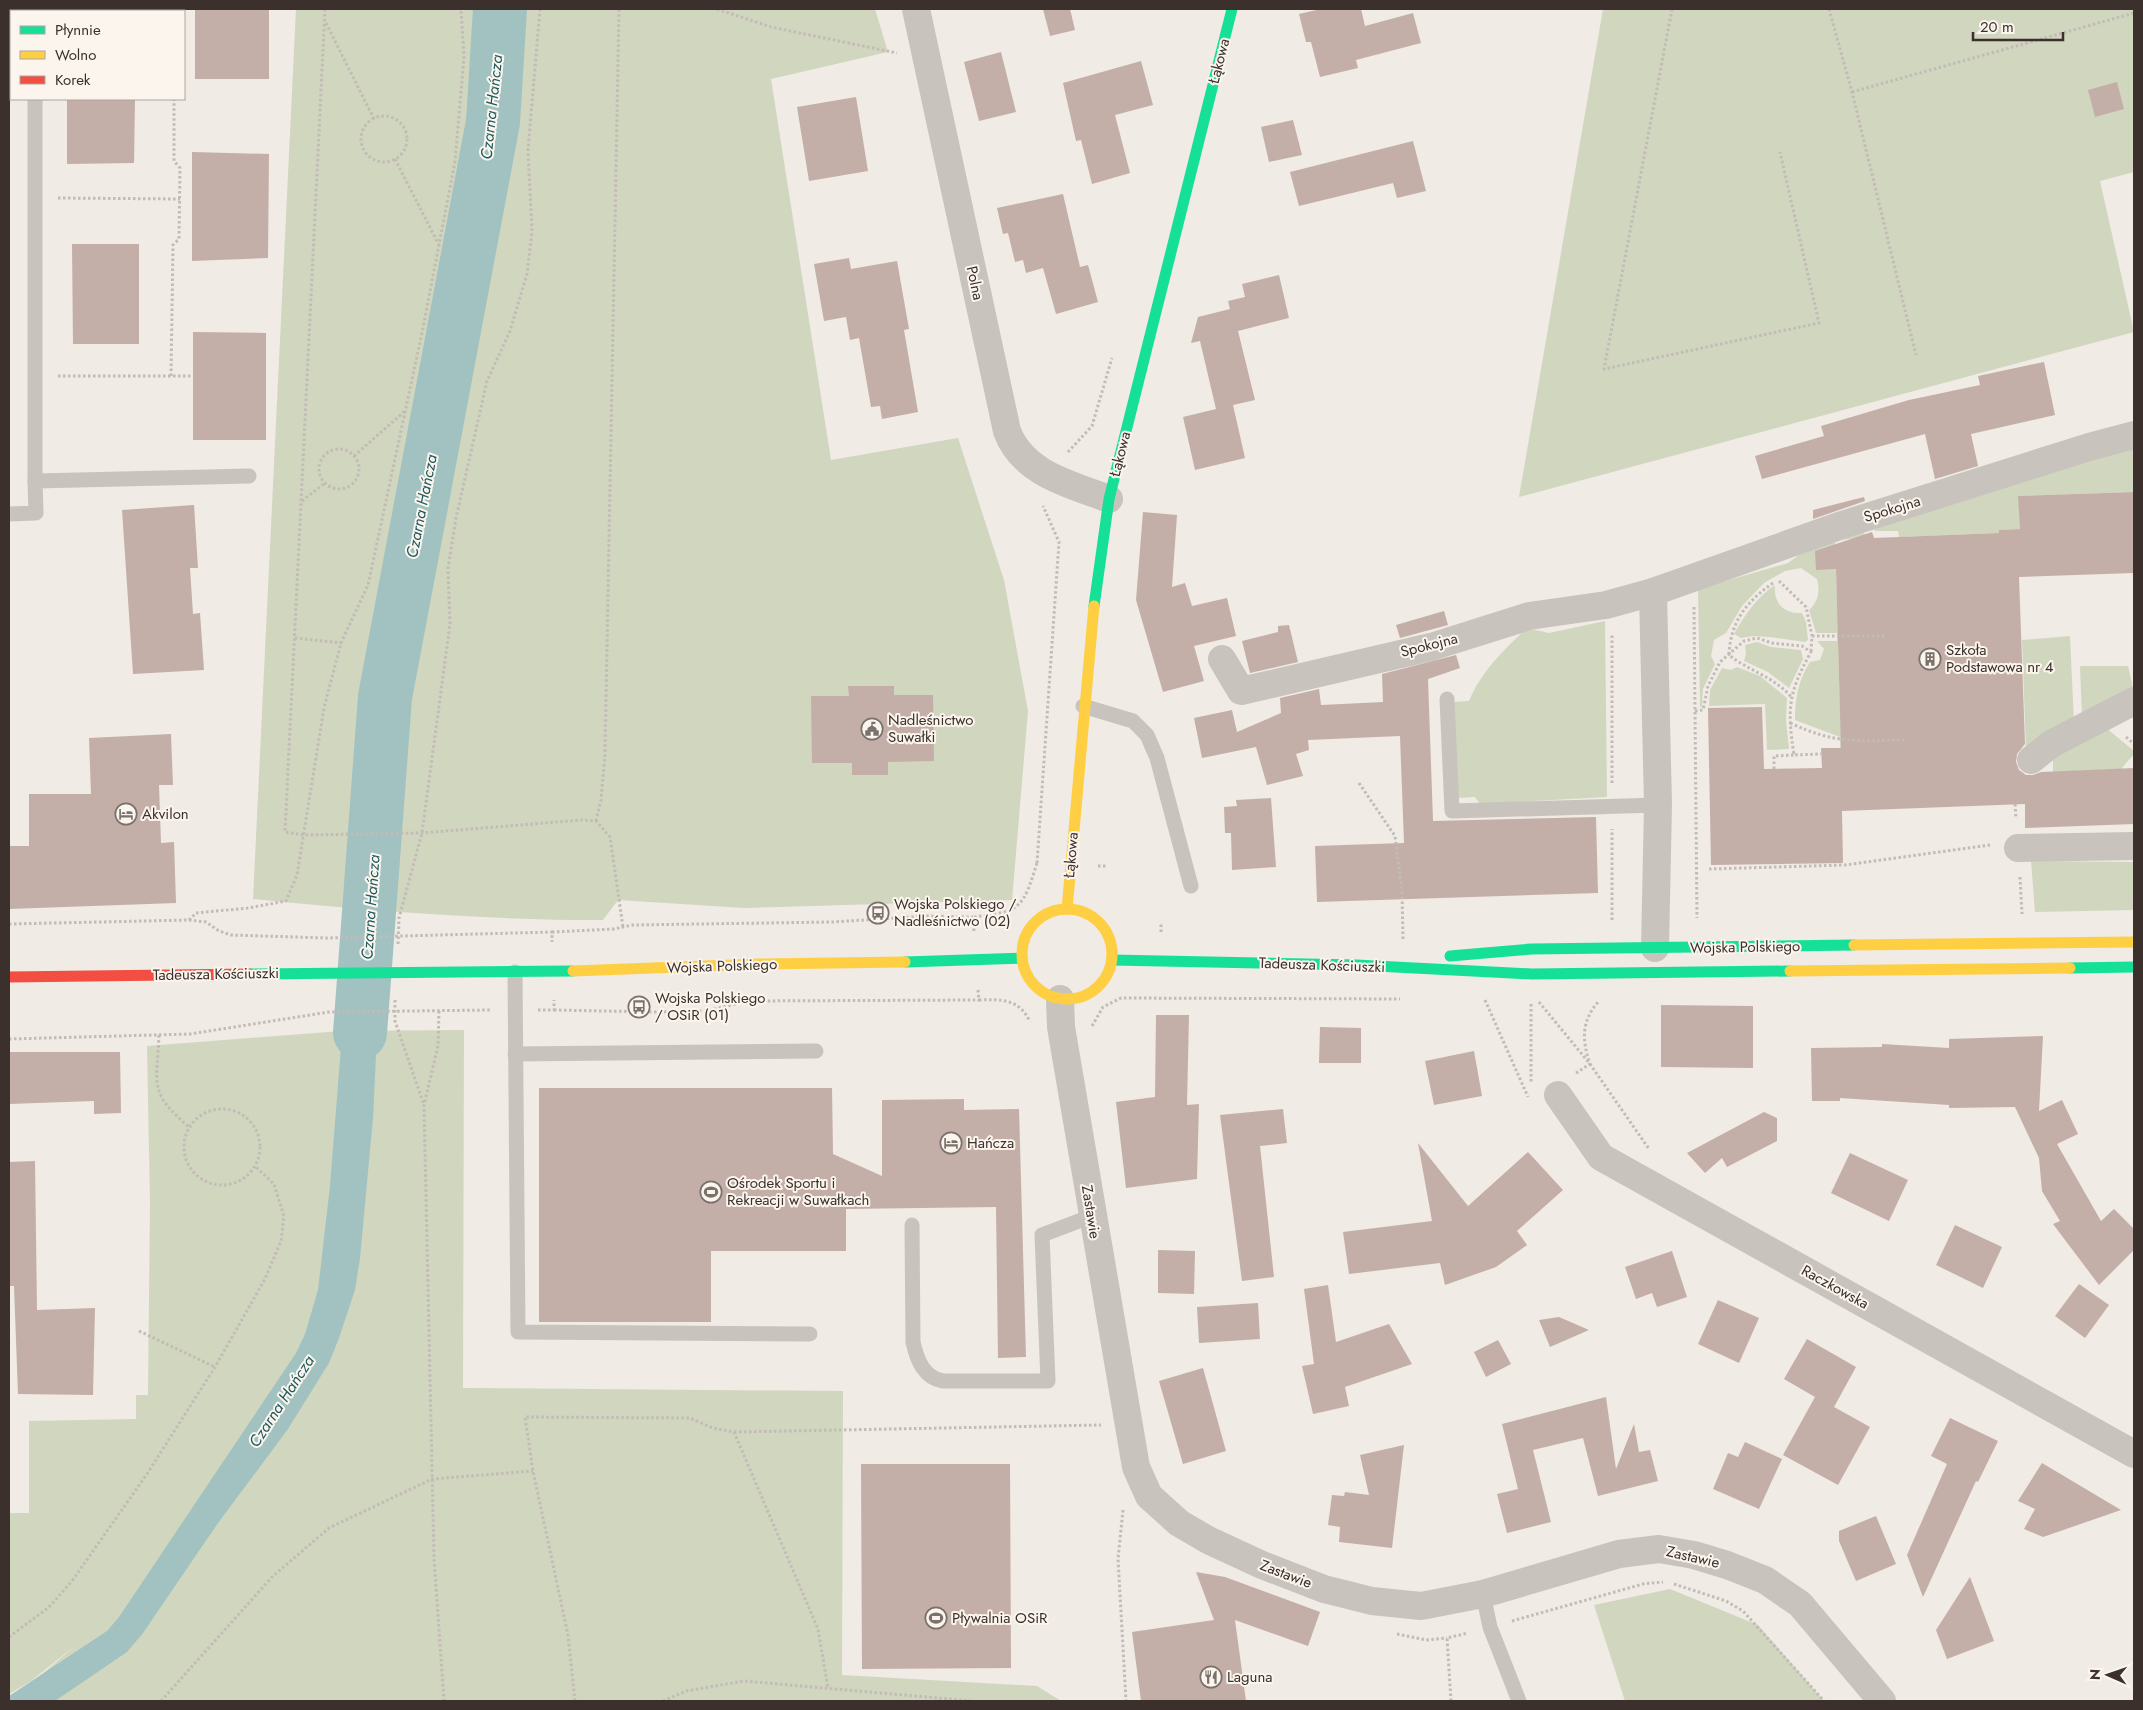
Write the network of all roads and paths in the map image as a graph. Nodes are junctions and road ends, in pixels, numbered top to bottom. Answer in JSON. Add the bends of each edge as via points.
{"nodes":[{"id":1,"x":325,"y":9,"type":"edge"},
{"id":2,"x":461,"y":9,"type":"edge"},
{"id":3,"x":540,"y":9,"type":"edge"},
{"id":4,"x":620,"y":9,"type":"edge"},
{"id":5,"x":717,"y":9,"type":"edge"},
{"id":6,"x":916,"y":9,"type":"edge"},
{"id":7,"x":1232,"y":9,"type":"edge"},
{"id":8,"x":1672,"y":9,"type":"edge"},
{"id":9,"x":1829,"y":9,"type":"edge"},
{"id":10,"x":723,"y":10,"type":"edge"},
{"id":11,"x":2134,"y":13,"type":"edge"},
{"id":12,"x":325,"y":22,"type":"junction"},
{"id":13,"x":907,"y":55,"type":"dead end"},
{"id":14,"x":1852,"y":92,"type":"junction"},
{"id":15,"x":35,"y":100,"type":"edge"},
{"id":16,"x":174,"y":100,"type":"edge"},
{"id":17,"x":374,"y":119,"type":"junction"},
{"id":18,"x":1780,"y":152,"type":"dead end"},
{"id":19,"x":395,"y":159,"type":"junction"},
{"id":20,"x":34,"y":197,"type":"junction"},
{"id":21,"x":180,"y":199,"type":"junction"},
{"id":22,"x":439,"y":246,"type":"junction"},
{"id":23,"x":1916,"y":355,"type":"dead end"},
{"id":24,"x":35,"y":376,"type":"junction"},
{"id":25,"x":171,"y":376,"type":"junction"},
{"id":26,"x":191,"y":376,"type":"dead end"},
{"id":27,"x":405,"y":411,"type":"junction"},
{"id":28,"x":2134,"y":435,"type":"edge"},
{"id":29,"x":354,"y":456,"type":"junction"},
{"id":30,"x":249,"y":476,"type":"dead end"},
{"id":31,"x":34,"y":481,"type":"junction"},
{"id":32,"x":325,"y":484,"type":"junction"},
{"id":33,"x":1109,"y":499,"type":"junction"},
{"id":34,"x":302,"y":501,"type":"junction"},
{"id":35,"x":9,"y":514,"type":"edge"},
{"id":36,"x":1653,"y":592,"type":"junction"},
{"id":37,"x":1694,"y":601,"type":"dead end"},
{"id":38,"x":1612,"y":627,"type":"dead end"},
{"id":39,"x":1812,"y":636,"type":"junction"},
{"id":40,"x":1885,"y":636,"type":"dead end"},
{"id":41,"x":295,"y":638,"type":"junction"},
{"id":42,"x":341,"y":642,"type":"junction"},
{"id":43,"x":1812,"y":652,"type":"junction"},
{"id":44,"x":1729,"y":655,"type":"junction"},
{"id":45,"x":1222,"y":659,"type":"dead end"},
{"id":46,"x":1792,"y":698,"type":"junction"},
{"id":47,"x":1447,"y":699,"type":"dead end"},
{"id":48,"x":2134,"y":701,"type":"edge"},
{"id":49,"x":1083,"y":706,"type":"junction"},
{"id":50,"x":1695,"y":711,"type":"junction"},
{"id":51,"x":1790,"y":723,"type":"junction"},
{"id":52,"x":1904,"y":740,"type":"dead end"},
{"id":53,"x":1821,"y":754,"type":"dead end"},
{"id":54,"x":1794,"y":755,"type":"junction"},
{"id":55,"x":2031,"y":760,"type":"dead end"},
{"id":56,"x":1774,"y":769,"type":"dead end"},
{"id":57,"x":1359,"y":783,"type":"dead end"},
{"id":58,"x":1612,"y":784,"type":"dead end"},
{"id":59,"x":1658,"y":805,"type":"junction"},
{"id":60,"x":596,"y":821,"type":"junction"},
{"id":61,"x":1612,"y":823,"type":"dead end"},
{"id":62,"x":422,"y":833,"type":"junction"},
{"id":63,"x":304,"y":834,"type":"junction"},
{"id":64,"x":2005,"y":846,"type":"joint"},
{"id":65,"x":2134,"y":846,"type":"edge"},
{"id":66,"x":1709,"y":869,"type":"dead end"},
{"id":67,"x":1191,"y":886,"type":"dead end"},
{"id":68,"x":1067,"y":909,"type":"junction"},
{"id":69,"x":973,"y":918,"type":"dead end"},
{"id":70,"x":1697,"y":919,"type":"dead end"},
{"id":71,"x":189,"y":920,"type":"junction"},
{"id":72,"x":1612,"y":921,"type":"dead end"},
{"id":73,"x":9,"y":924,"type":"edge"},
{"id":74,"x":623,"y":927,"type":"junction"},
{"id":75,"x":552,"y":932,"type":"dead end"},
{"id":76,"x":421,"y":936,"type":"dead end"},
{"id":77,"x":2134,"y":942,"type":"edge"},
{"id":78,"x":398,"y":946,"type":"dead end"},
{"id":79,"x":1655,"y":948,"type":"junction"},
{"id":80,"x":1022,"y":958,"type":"junction"},
{"id":81,"x":1112,"y":960,"type":"junction"},
{"id":82,"x":1405,"y":960,"type":"junction"},
{"id":83,"x":1356,"y":965,"type":"junction"},
{"id":84,"x":2134,"y":967,"type":"edge"},
{"id":85,"x":422,"y":972,"type":"joint"},
{"id":86,"x":515,"y":972,"type":"junction"},
{"id":87,"x":1532,"y":974,"type":"joint"},
{"id":88,"x":9,"y":977,"type":"edge"},
{"id":89,"x":396,"y":993,"type":"dead end"},
{"id":90,"x":1482,"y":994,"type":"dead end"},
{"id":91,"x":1060,"y":998,"type":"junction"},
{"id":92,"x":1404,"y":998,"type":"dead end"},
{"id":93,"x":979,"y":1000,"type":"dead end"},
{"id":94,"x":1536,"y":1000,"type":"dead end"},
{"id":95,"x":1600,"y":1000,"type":"dead end"},
{"id":96,"x":554,"y":1010,"type":"dead end"},
{"id":97,"x":1061,"y":1028,"type":"junction"},
{"id":98,"x":158,"y":1035,"type":"junction"},
{"id":99,"x":9,"y":1038,"type":"edge"},
{"id":100,"x":816,"y":1051,"type":"dead end"},
{"id":101,"x":515,"y":1054,"type":"junction"},
{"id":102,"x":1590,"y":1064,"type":"junction"},
{"id":103,"x":1575,"y":1074,"type":"dead end"},
{"id":104,"x":1558,"y":1095,"type":"dead end"},
{"id":105,"x":424,"y":1104,"type":"junction"},
{"id":106,"x":1532,"y":1104,"type":"dead end"},
{"id":107,"x":189,"y":1127,"type":"junction"},
{"id":108,"x":1655,"y":1157,"type":"dead end"},
{"id":109,"x":255,"y":1166,"type":"junction"},
{"id":110,"x":1092,"y":1216,"type":"junction"},
{"id":111,"x":912,"y":1225,"type":"dead end"},
{"id":112,"x":139,"y":1331,"type":"dead end"},
{"id":113,"x":810,"y":1334,"type":"dead end"},
{"id":114,"x":215,"y":1367,"type":"junction"},
{"id":115,"x":1106,"y":1425,"type":"dead end"},
{"id":116,"x":734,"y":1432,"type":"junction"},
{"id":117,"x":2134,"y":1454,"type":"edge"},
{"id":118,"x":533,"y":1471,"type":"junction"},
{"id":119,"x":432,"y":1479,"type":"junction"},
{"id":120,"x":1124,"y":1507,"type":"dead end"},
{"id":121,"x":1483,"y":1594,"type":"junction"},
{"id":122,"x":1490,"y":1627,"type":"junction"},
{"id":123,"x":9,"y":1637,"type":"edge"},
{"id":124,"x":828,"y":1688,"type":"junction"},
{"id":125,"x":161,"y":1701,"type":"edge"},
{"id":126,"x":444,"y":1701,"type":"edge"},
{"id":127,"x":575,"y":1701,"type":"edge"},
{"id":128,"x":663,"y":1701,"type":"edge"},
{"id":129,"x":972,"y":1701,"type":"edge"},
{"id":130,"x":1126,"y":1701,"type":"edge"},
{"id":131,"x":1451,"y":1701,"type":"edge"},
{"id":132,"x":1519,"y":1701,"type":"edge"},
{"id":133,"x":1824,"y":1701,"type":"edge"},
{"id":134,"x":1882,"y":1701,"type":"edge"}],
"edges":[{"from":1,"to":12,"type":"path"},
{"from":2,"to":22,"type":"path","via":[[464,57],[455,162]]},
{"from":3,"to":62,"type":"path","via":[[528,150],[532,232],[527,274],[510,330],[487,381],[456,518],[448,568],[450,624]]},
{"from":4,"to":60,"type":"path","via":[[606,754]]},
{"from":5,"to":10,"type":"path"},
{"from":6,"to":33,"type":"street","name":"Polna","via":[[1007,431],[1018,454],[1029,464]]},
{"from":7,"to":33,"type":"street","name":"Łąkowa"},
{"from":8,"to":18,"type":"path","via":[[1604,369],[1819,323]]},
{"from":9,"to":14,"type":"path"},
{"from":10,"to":13,"type":"path","via":[[771,27]]},
{"from":11,"to":14,"type":"path"},
{"from":12,"to":17,"type":"path"},
{"from":12,"to":34,"type":"path"},
{"from":14,"to":23,"type":"path"},
{"from":15,"to":20,"type":"lane"},
{"from":16,"to":21,"type":"path","via":[[174,161],[180,168]]},
{"from":17,"to":19,"type":"path","via":[[389,117],[402,125],[405,147]]},
{"from":17,"to":19,"type":"path","via":[[361,136],[363,150],[374,160],[388,162]]},
{"from":19,"to":22,"type":"path"},
{"from":20,"to":21,"type":"path"},
{"from":20,"to":24,"type":"lane"},
{"from":21,"to":25,"type":"path","via":[[179,239],[173,245]]},
{"from":22,"to":27,"type":"path"},
{"from":24,"to":25,"type":"path"},
{"from":24,"to":31,"type":"lane"},
{"from":25,"to":26,"type":"path"},
{"from":27,"to":29,"type":"path"},
{"from":27,"to":42,"type":"path","via":[[368,585]]},
{"from":28,"to":36,"type":"street","name":"Spokojna","via":[[1842,525]]},
{"from":29,"to":32,"type":"path","via":[[359,468],[355,481],[336,489]]},
{"from":29,"to":32,"type":"path","via":[[337,449],[325,455],[319,466]]},
{"from":30,"to":31,"type":"lane"},
{"from":31,"to":35,"type":"lane","via":[[36,513]]},
{"from":32,"to":34,"type":"path"},
{"from":33,"to":49,"type":"street","name":"Łąkowa","via":[[1096,581]]},
{"from":34,"to":41,"type":"path"},
{"from":36,"to":45,"type":"street","name":"Spokojna","via":[[1606,605],[1529,616],[1431,647],[1241,691]]},
{"from":36,"to":59,"type":"street"},
{"from":37,"to":50,"type":"path"},
{"from":38,"to":58,"type":"path"},
{"from":39,"to":40,"type":"path"},
{"from":39,"to":43,"type":"path"},
{"from":39,"to":44,"type":"path","via":[[1806,607],[1780,580],[1759,592],[1740,615],[1729,637]]},
{"from":41,"to":42,"type":"path"},
{"from":41,"to":63,"type":"path","via":[[286,832]]},
{"from":42,"to":63,"type":"path","via":[[324,708]]},
{"from":43,"to":44,"type":"path","via":[[1802,646],[1757,638],[1744,642]]},
{"from":43,"to":46,"type":"path","via":[[1793,686]]},
{"from":44,"to":46,"type":"path","via":[[1771,679]]},
{"from":44,"to":50,"type":"path","via":[[1720,662],[1708,686],[1703,710]]},
{"from":46,"to":51,"type":"path"},
{"from":47,"to":59,"type":"lane","via":[[1452,811]]},
{"from":48,"to":55,"type":"street","via":[[2051,744]]},
{"from":49,"to":67,"type":"lane","via":[[1133,721],[1148,735]]},
{"from":49,"to":68,"type":"street","name":"Łąkowa"},
{"from":50,"to":70,"type":"path"},
{"from":51,"to":52,"type":"path","via":[[1845,742]]},
{"from":51,"to":54,"type":"path"},
{"from":53,"to":54,"type":"path"},
{"from":54,"to":56,"type":"path","via":[[1774,756]]},
{"from":57,"to":82,"type":"path","via":[[1395,836],[1402,891]]},
{"from":59,"to":79,"type":"street"},
{"from":60,"to":62,"type":"path"},
{"from":60,"to":74,"type":"path","via":[[610,837]]},
{"from":61,"to":72,"type":"path"},
{"from":62,"to":63,"type":"path"},
{"from":62,"to":78,"type":"path","via":[[399,918]]},
{"from":63,"to":71,"type":"path","via":[[298,875],[286,901],[196,913]]},
{"from":64,"to":65,"type":"street"},
{"from":64,"to":66,"type":"path","via":[[1845,865]]},
{"from":68,"to":80,"type":"street","via":[[1043,916],[1032,926],[1024,940]]},
{"from":68,"to":81,"type":"street","via":[[1087,913],[1098,921],[1107,932]]},
{"from":69,"to":74,"type":"path","via":[[928,916],[832,922]]},
{"from":71,"to":73,"type":"path"},
{"from":71,"to":76,"type":"path","via":[[206,922],[219,932],[231,935]]},
{"from":74,"to":75,"type":"path"},
{"from":77,"to":79,"type":"street","name":"Wojska Polskiego"},
{"from":79,"to":82,"type":"street","name":"Wojska Polskiego","via":[[1517,950]]},
{"from":80,"to":86,"type":"street","name":"Wojska Polskiego"},
{"from":80,"to":91,"type":"street","via":[[1033,984]]},
{"from":81,"to":83,"type":"street","name":"Tadeusza Kościuszki"},
{"from":81,"to":91,"type":"street","via":[[1104,979],[1089,994]]},
{"from":82,"to":83,"type":"street","name":"Wojska Polskiego"},
{"from":83,"to":87,"type":"street","name":"Tadeusza Kościuszki"},
{"from":84,"to":87,"type":"street","name":"Wojska Polskiego"},
{"from":85,"to":86,"type":"street","name":"Wojska Polskiego"},
{"from":85,"to":88,"type":"street","name":"Tadeusza Kościuszki"},
{"from":86,"to":101,"type":"lane"},
{"from":89,"to":105,"type":"path","via":[[395,1021]]},
{"from":90,"to":106,"type":"path"},
{"from":91,"to":97,"type":"street","name":"Zastawie"},
{"from":92,"to":97,"type":"path","via":[[1121,998],[1103,1006],[1091,1029]]},
{"from":93,"to":96,"type":"path","via":[[747,1002],[707,1011]]},
{"from":94,"to":102,"type":"path"},
{"from":95,"to":102,"type":"path","via":[[1584,1030],[1584,1046]]},
{"from":97,"to":110,"type":"street","name":"Zastawie"},
{"from":98,"to":99,"type":"path"},
{"from":98,"to":105,"type":"path","via":[[190,1034],[329,1012],[439,1011],[438,1046]]},
{"from":98,"to":107,"type":"path","via":[[157,1088],[170,1111]]},
{"from":100,"to":101,"type":"lane"},
{"from":101,"to":113,"type":"lane","via":[[518,1332]]},
{"from":102,"to":103,"type":"path"},
{"from":102,"to":108,"type":"path"},
{"from":104,"to":117,"type":"street","name":"Raczkowska","via":[[1601,1157]]},
{"from":105,"to":119,"type":"path"},
{"from":107,"to":109,"type":"path","via":[[200,1116],[212,1111],[225,1109],[237,1112],[256,1129],[260,1141],[260,1154]]},
{"from":107,"to":109,"type":"path","via":[[184,1148],[186,1160],[201,1180],[225,1186],[242,1179]]},
{"from":109,"to":114,"type":"path","via":[[268,1176],[278,1193],[284,1229],[265,1279]]},
{"from":110,"to":111,"type":"lane","via":[[1042,1234],[1048,1381],[943,1381],[933,1379],[927,1373],[916,1355],[913,1342]]},
{"from":110,"to":121,"type":"street","name":"Zastawie","via":[[1130,1441],[1136,1467],[1150,1496],[1178,1523],[1208,1540],[1262,1566],[1324,1589],[1372,1601],[1421,1606]]},
{"from":112,"to":114,"type":"path"},
{"from":114,"to":123,"type":"path","via":[[147,1474],[72,1581],[49,1607]]},
{"from":115,"to":116,"type":"path"},
{"from":116,"to":118,"type":"path","via":[[713,1428],[690,1418],[525,1416]]},
{"from":116,"to":124,"type":"path","via":[[818,1629]]},
{"from":118,"to":119,"type":"path"},
{"from":118,"to":127,"type":"path","via":[[568,1635]]},
{"from":119,"to":125,"type":"path","via":[[329,1528],[272,1577]]},
{"from":119,"to":126,"type":"path"},
{"from":120,"to":130,"type":"path","via":[[1118,1559]]},
{"from":121,"to":122,"type":"lane"},
{"from":121,"to":134,"type":"street","name":"Zastawie","via":[[1618,1554],[1659,1549],[1694,1555],[1764,1580],[1800,1604]]},
{"from":122,"to":131,"type":"path","via":[[1447,1638]]},
{"from":122,"to":132,"type":"lane"},
{"from":122,"to":133,"type":"path","via":[[1643,1584],[1681,1585],[1726,1601],[1743,1611]]},
{"from":124,"to":128,"type":"path","via":[[744,1681],[686,1691]]},
{"from":124,"to":129,"type":"path"}]}
